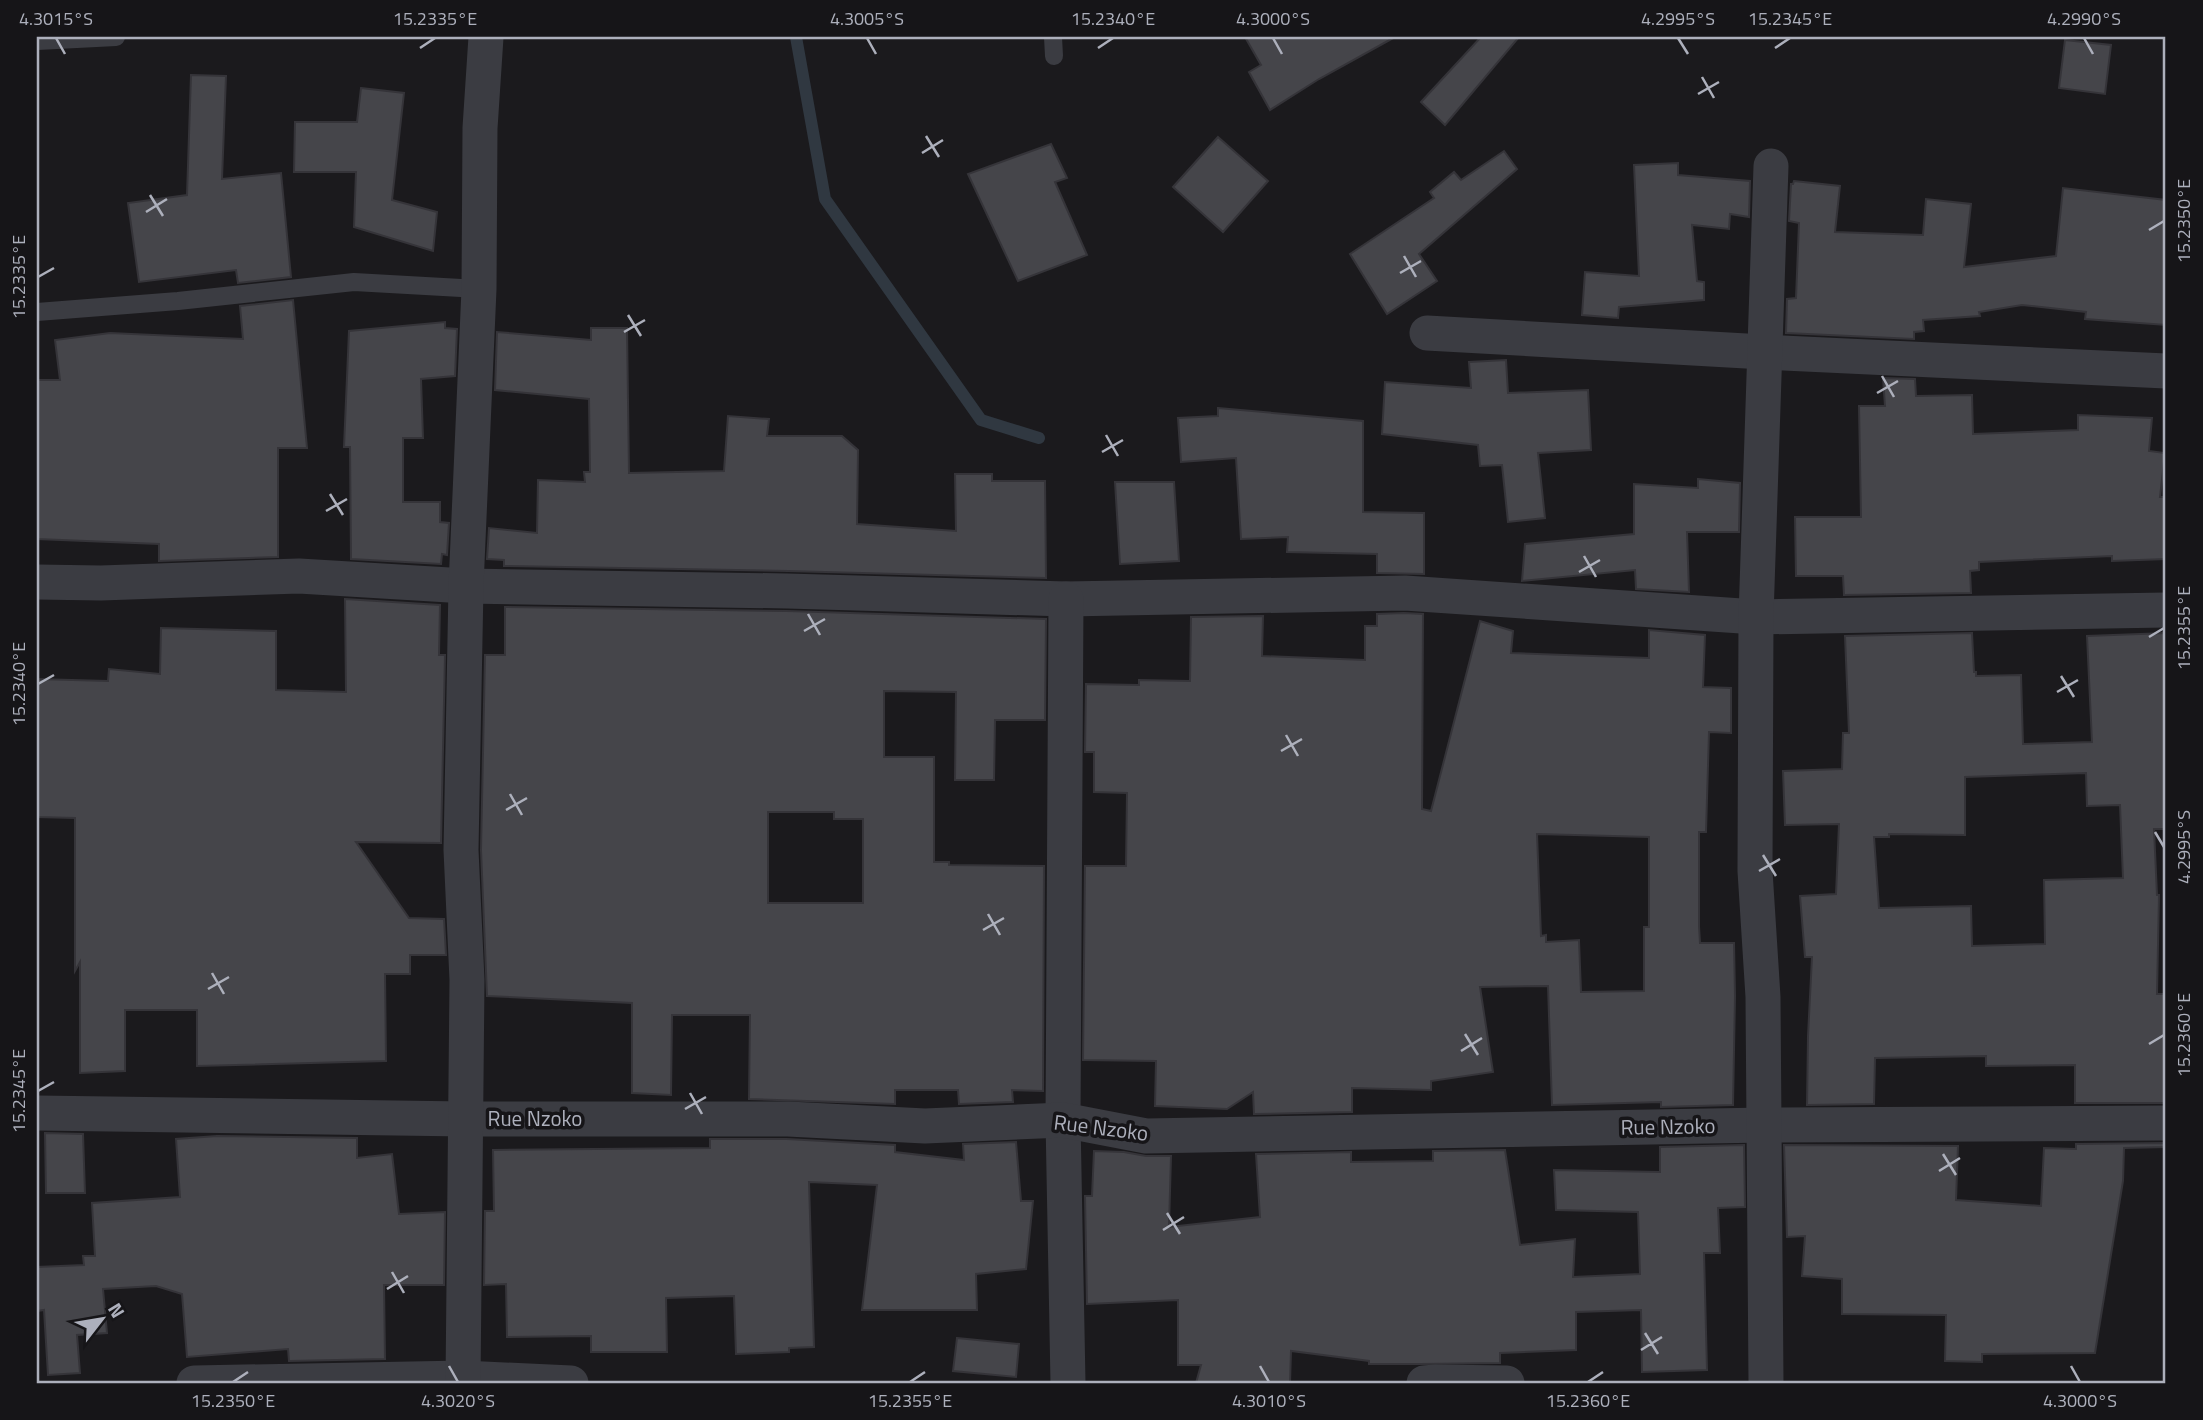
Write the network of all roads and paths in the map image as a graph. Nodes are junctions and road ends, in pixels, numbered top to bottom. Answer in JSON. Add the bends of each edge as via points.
{"nodes":[{"id":1,"x":116,"y":37,"type":"edge"},
{"id":2,"x":486,"y":37,"type":"edge"},
{"id":3,"x":1053,"y":37,"type":"edge"},
{"id":4,"x":37,"y":41,"type":"edge"},
{"id":5,"x":1054,"y":55,"type":"dead end"},
{"id":6,"x":1771,"y":166,"type":"dead end"},
{"id":7,"x":479,"y":289,"type":"junction"},
{"id":8,"x":37,"y":312,"type":"edge"},
{"id":9,"x":1427,"y":333,"type":"dead end"},
{"id":10,"x":1764,"y":352,"type":"junction"},
{"id":11,"x":2166,"y":371,"type":"edge"},
{"id":12,"x":37,"y":582,"type":"edge"},
{"id":13,"x":466,"y":586,"type":"junction"},
{"id":14,"x":1066,"y":599,"type":"junction"},
{"id":15,"x":2166,"y":610,"type":"edge"},
{"id":16,"x":1756,"y":618,"type":"junction"},
{"id":17,"x":37,"y":1113,"type":"edge"},
{"id":18,"x":466,"y":1119,"type":"junction"},
{"id":19,"x":1063,"y":1120,"type":"junction"},
{"id":20,"x":2166,"y":1123,"type":"edge"},
{"id":21,"x":1765,"y":1125,"type":"junction"},
{"id":22,"x":463,"y":1381,"type":"edge"},
{"id":23,"x":194,"y":1383,"type":"edge"},
{"id":24,"x":571,"y":1383,"type":"edge"},
{"id":25,"x":1068,"y":1383,"type":"edge"},
{"id":26,"x":1424,"y":1383,"type":"edge"},
{"id":27,"x":1507,"y":1383,"type":"edge"},
{"id":28,"x":1766,"y":1383,"type":"edge"}],
"edges":[{"from":1,"to":4,"type":"lane"},
{"from":2,"to":7,"type":"street"},
{"from":3,"to":5,"type":"lane"},
{"from":6,"to":10,"type":"street"},
{"from":7,"to":8,"type":"lane","via":[[354,282]]},
{"from":7,"to":13,"type":"street"},
{"from":9,"to":10,"type":"street"},
{"from":10,"to":11,"type":"street"},
{"from":10,"to":16,"type":"street"},
{"from":12,"to":13,"type":"street","via":[[299,576]]},
{"from":13,"to":14,"type":"street"},
{"from":13,"to":18,"type":"street","via":[[461,849],[467,979]]},
{"from":14,"to":16,"type":"street","via":[[1405,593]]},
{"from":14,"to":19,"type":"street"},
{"from":15,"to":16,"type":"street"},
{"from":16,"to":21,"type":"street","via":[[1755,871]]},
{"from":17,"to":18,"type":"street","name":"Rue Nzoko"},
{"from":18,"to":19,"type":"street","name":"Rue Nzoko","via":[[788,1119],[925,1126]]},
{"from":18,"to":22,"type":"street"},
{"from":19,"to":21,"type":"street","name":"Rue Nzoko","via":[[1146,1136]]},
{"from":19,"to":25,"type":"street"},
{"from":20,"to":21,"type":"street","name":"Rue Nzoko"},
{"from":21,"to":28,"type":"street"},
{"from":22,"to":23,"type":"street"},
{"from":22,"to":24,"type":"street"},
{"from":26,"to":27,"type":"street"}]}
